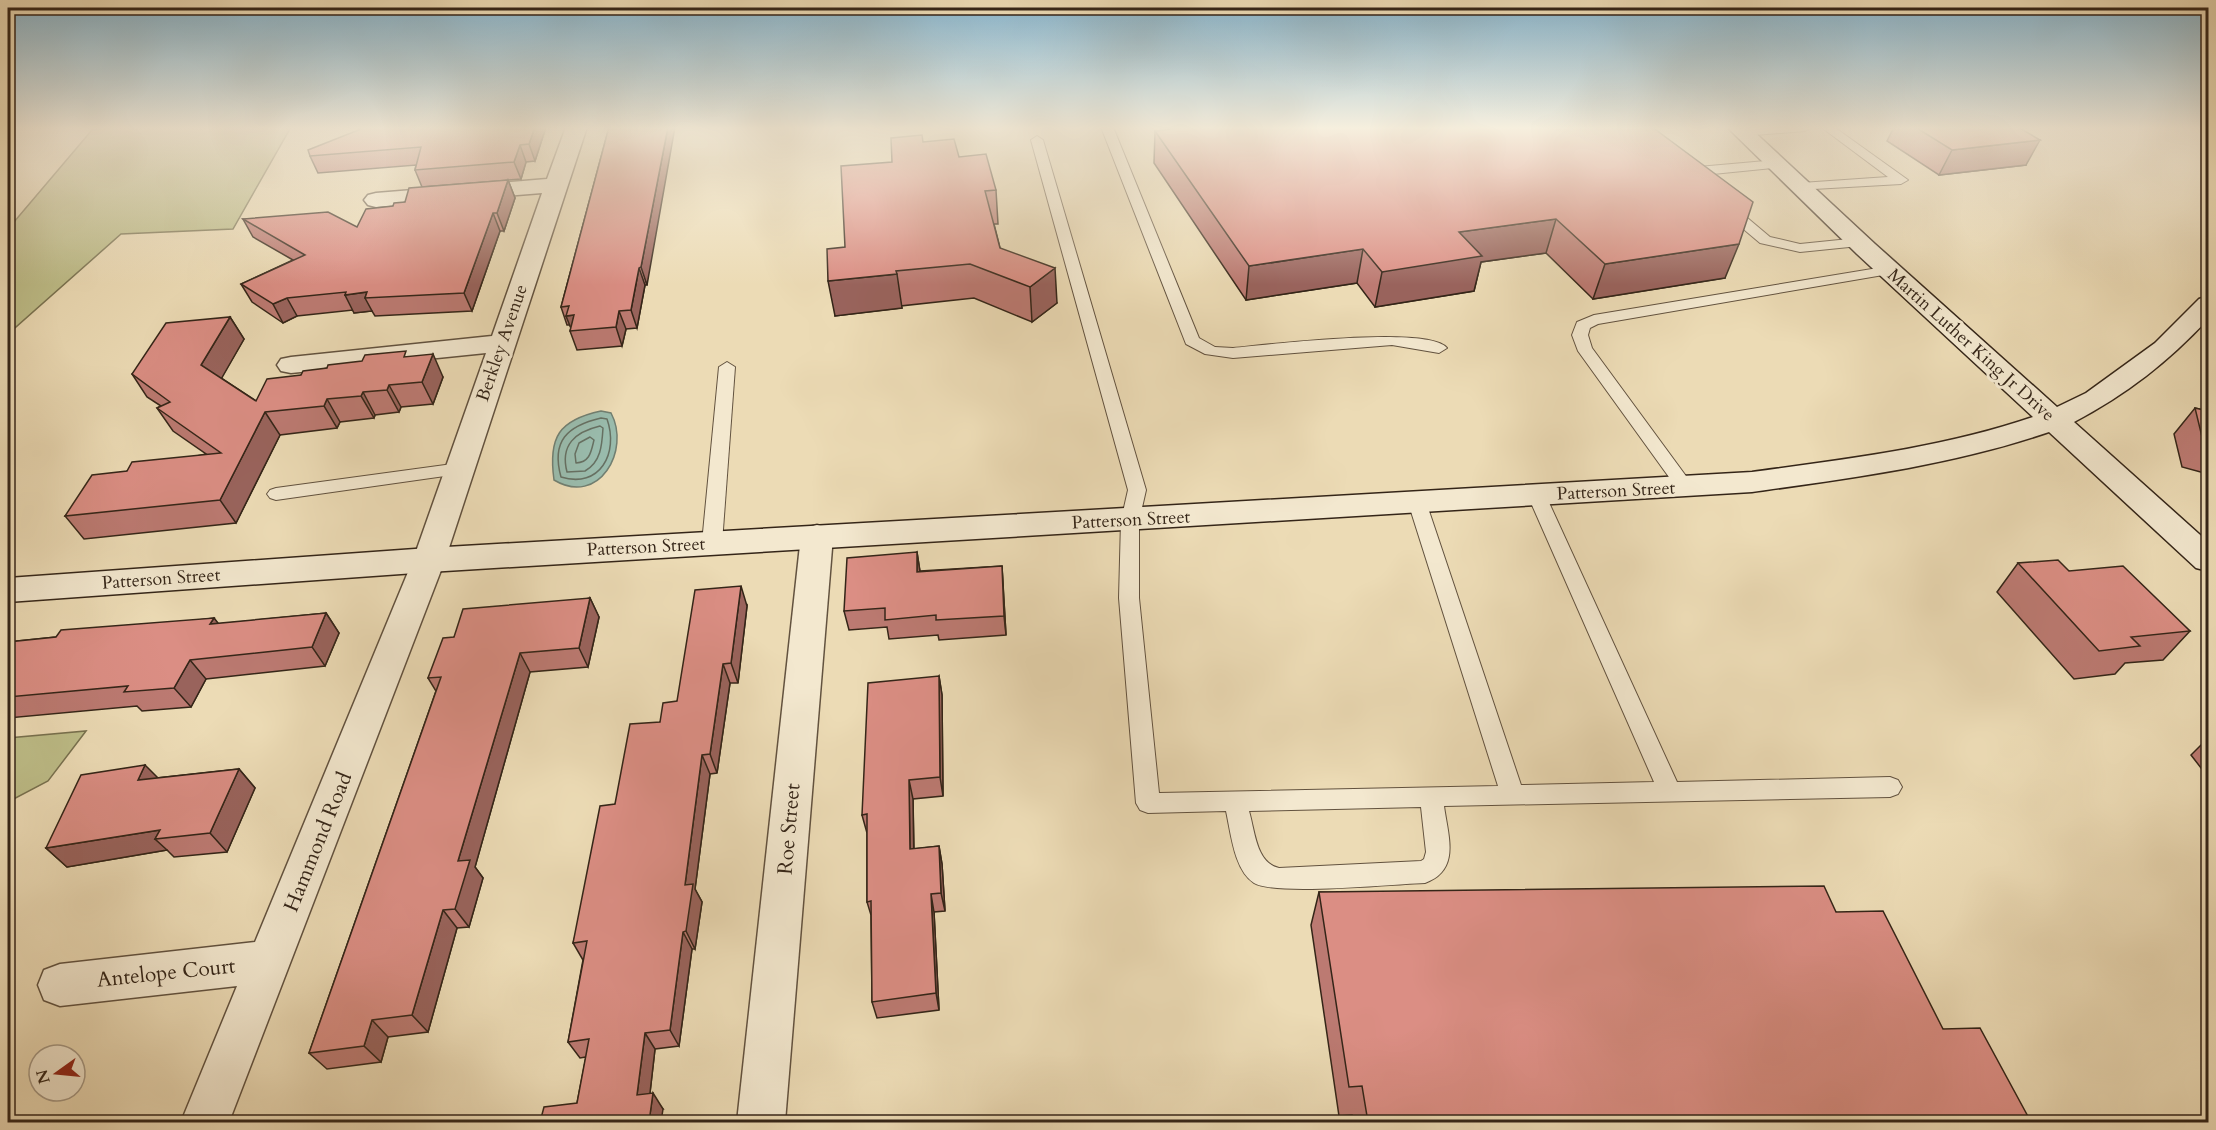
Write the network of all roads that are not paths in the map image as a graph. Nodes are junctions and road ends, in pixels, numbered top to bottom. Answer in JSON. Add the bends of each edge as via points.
{"nodes":[{"id":1,"x":558,"y":180,"type":"edge"},
{"id":2,"x":1048,"y":180,"type":"edge"},
{"id":3,"x":1128,"y":180,"type":"edge"},
{"id":4,"x":1695,"y":180,"type":"edge"},
{"id":5,"x":1793,"y":180,"type":"edge"},
{"id":6,"x":1901,"y":180,"type":"edge"},
{"id":7,"x":556,"y":185,"type":"junction"},
{"id":8,"x":1801,"y":187,"type":"junction"},
{"id":9,"x":376,"y":200,"type":"dead end"},
{"id":10,"x":1859,"y":242,"type":"junction"},
{"id":11,"x":1890,"y":270,"type":"junction"},
{"id":12,"x":2208,"y":304,"type":"edge"},
{"id":13,"x":503,"y":343,"type":"junction"},
{"id":14,"x":1439,"y":348,"type":"dead end"},
{"id":15,"x":291,"y":365,"type":"dead end"},
{"id":16,"x":727,"y":367,"type":"dead end"},
{"id":17,"x":2054,"y":420,"type":"junction"},
{"id":18,"x":460,"y":469,"type":"junction"},
{"id":19,"x":1685,"y":487,"type":"junction"},
{"id":20,"x":276,"y":494,"type":"dead end"},
{"id":21,"x":1537,"y":496,"type":"junction"},
{"id":22,"x":1417,"y":502,"type":"junction"},
{"id":23,"x":1130,"y":521,"type":"junction"},
{"id":24,"x":817,"y":536,"type":"junction"},
{"id":25,"x":712,"y":543,"type":"junction"},
{"id":26,"x":429,"y":560,"type":"junction"},
{"id":27,"x":2208,"y":560,"type":"edge"},
{"id":28,"x":8,"y":590,"type":"edge"},
{"id":29,"x":1890,"y":787,"type":"dead end"},
{"id":30,"x":1670,"y":792,"type":"junction"},
{"id":31,"x":1513,"y":795,"type":"junction"},
{"id":32,"x":1431,"y":797,"type":"junction"},
{"id":33,"x":1235,"y":801,"type":"junction"},
{"id":34,"x":271,"y":962,"type":"junction"},
{"id":35,"x":60,"y":985,"type":"dead end"},
{"id":36,"x":205,"y":1122,"type":"edge"},
{"id":37,"x":761,"y":1122,"type":"edge"}],
"edges":[{"from":1,"to":7,"type":"street","name":"Berkley Avenue"},
{"from":2,"to":23,"type":"lane","via":[[1137,490]]},
{"from":3,"to":14,"type":"lane","via":[[1192,341],[1210,351],[1233,353],[1392,340]]},
{"from":4,"to":10,"type":"lane","via":[[1765,240],[1800,248]]},
{"from":5,"to":8,"type":"street","name":"Martin Luther King Jr Drive"},
{"from":6,"to":8,"type":"lane"},
{"from":7,"to":9,"type":"street"},
{"from":7,"to":13,"type":"street","name":"Berkley Avenue"},
{"from":8,"to":10,"type":"street","name":"Martin Luther King Jr Drive"},
{"from":10,"to":11,"type":"street","name":"Martin Luther King Jr Drive"},
{"from":11,"to":17,"type":"street","name":"Martin Luther King Jr Drive"},
{"from":11,"to":19,"type":"lane","via":[[1583,325],[1580,336],[1584,348]]},
{"from":12,"to":17,"type":"street","name":"Patterson Street","via":[[2164,349],[2096,399]]},
{"from":13,"to":15,"type":"street"},
{"from":13,"to":18,"type":"street","name":"Berkley Avenue"},
{"from":16,"to":25,"type":"lane"},
{"from":17,"to":19,"type":"street","name":"Patterson Street","via":[[2007,436],[1880,465]]},
{"from":17,"to":27,"type":"street","name":"Martin Luther King Jr Drive"},
{"from":18,"to":20,"type":"lane"},
{"from":18,"to":26,"type":"street","name":"Berkley Avenue"},
{"from":19,"to":21,"type":"street","name":"Patterson Street"},
{"from":21,"to":22,"type":"street","name":"Patterson Street"},
{"from":21,"to":30,"type":"lane"},
{"from":22,"to":23,"type":"street","name":"Patterson Street"},
{"from":22,"to":31,"type":"lane"},
{"from":23,"to":24,"type":"street","name":"Patterson Street"},
{"from":23,"to":33,"type":"lane","via":[[1129,598],[1148,803]]},
{"from":24,"to":25,"type":"street","name":"Patterson Street"},
{"from":24,"to":37,"type":"street","name":"Roe Street"},
{"from":25,"to":26,"type":"street","name":"Patterson Street"},
{"from":26,"to":28,"type":"street","name":"Patterson Street"},
{"from":26,"to":34,"type":"street","name":"Hammond Road"},
{"from":29,"to":30,"type":"lane"},
{"from":30,"to":31,"type":"lane"},
{"from":31,"to":32,"type":"lane"},
{"from":32,"to":33,"type":"lane"},
{"from":32,"to":33,"type":"lane","via":[[1438,852],[1435,865],[1425,872],[1279,879],[1262,875],[1251,860]]},
{"from":34,"to":35,"type":"street","name":"Antelope Court"},
{"from":34,"to":36,"type":"street","name":"Hammond Road"}]}
